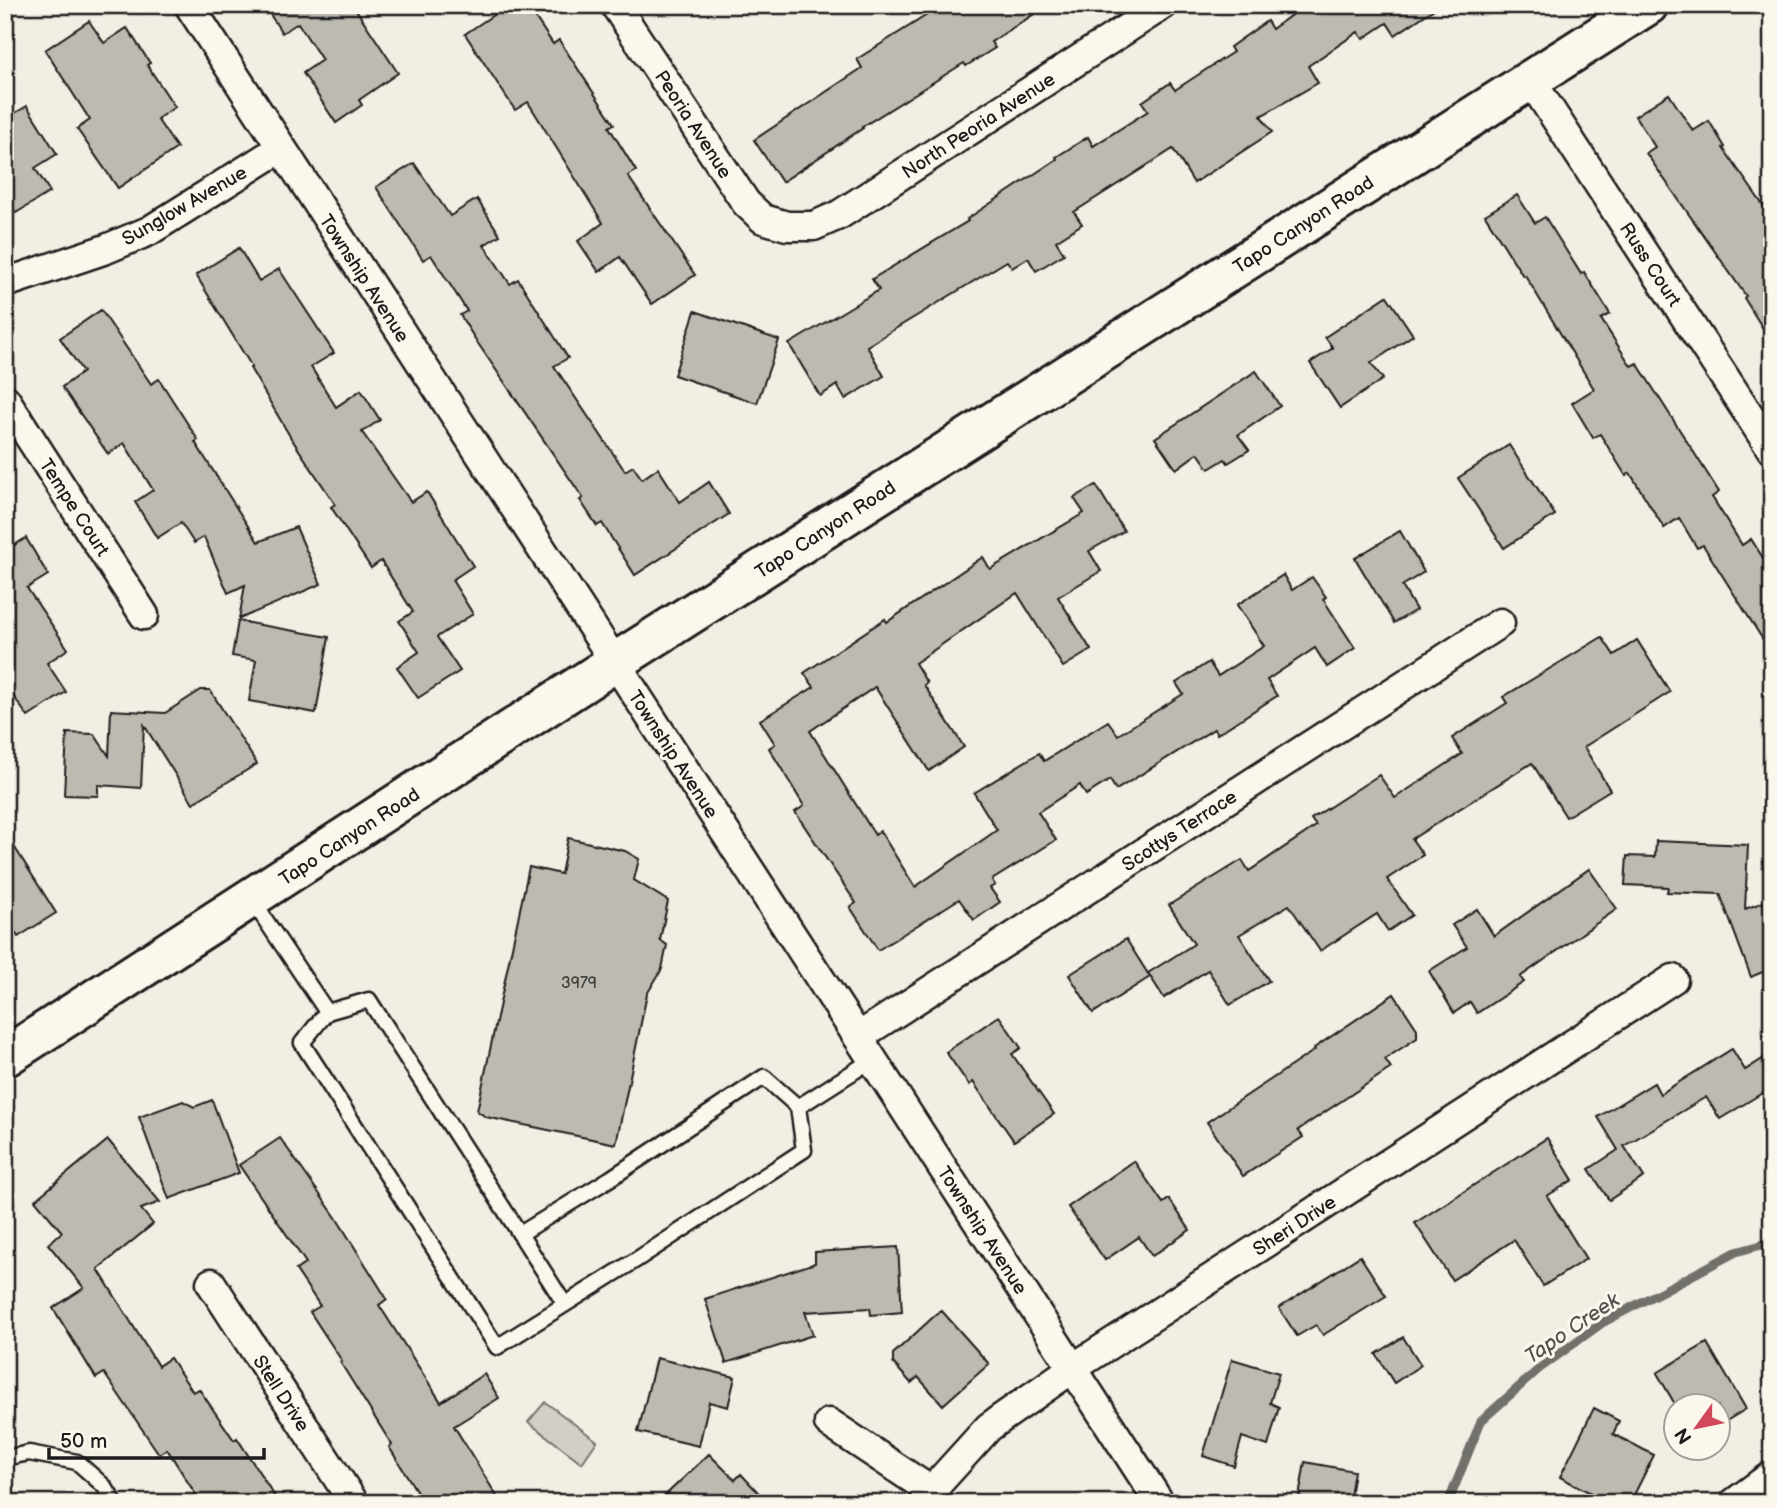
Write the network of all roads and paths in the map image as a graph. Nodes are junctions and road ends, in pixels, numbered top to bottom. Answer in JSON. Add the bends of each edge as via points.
{"nodes":[{"id":1,"x":188,"y":5,"type":"edge"},
{"id":2,"x":615,"y":5,"type":"edge"},
{"id":3,"x":1163,"y":5,"type":"edge"},
{"id":4,"x":1648,"y":5,"type":"edge"},
{"id":5,"x":1530,"y":79,"type":"junction"},
{"id":6,"x":281,"y":148,"type":"junction"},
{"id":7,"x":787,"y":226,"type":"joint"},
{"id":8,"x":5,"y":283,"type":"edge"},
{"id":9,"x":5,"y":399,"type":"edge"},
{"id":10,"x":1772,"y":450,"type":"edge"},
{"id":11,"x":144,"y":615,"type":"dead end"},
{"id":12,"x":1500,"y":624,"type":"dead end"},
{"id":13,"x":614,"y":663,"type":"junction"},
{"id":14,"x":252,"y":899,"type":"junction"},
{"id":15,"x":1673,"y":978,"type":"dead end"},
{"id":16,"x":327,"y":1012,"type":"junction"},
{"id":17,"x":865,"y":1048,"type":"junction"},
{"id":18,"x":5,"y":1057,"type":"edge"},
{"id":19,"x":798,"y":1107,"type":"junction"},
{"id":20,"x":520,"y":1234,"type":"junction"},
{"id":21,"x":211,"y":1283,"type":"dead end"},
{"id":22,"x":564,"y":1303,"type":"junction"},
{"id":23,"x":1073,"y":1368,"type":"junction"},
{"id":24,"x":829,"y":1423,"type":"dead end"},
{"id":25,"x":5,"y":1458,"type":"edge"},
{"id":26,"x":1772,"y":1475,"type":"edge"},
{"id":27,"x":927,"y":1497,"type":"edge"},
{"id":28,"x":115,"y":1503,"type":"edge"},
{"id":29,"x":354,"y":1503,"type":"edge"},
{"id":30,"x":1160,"y":1503,"type":"edge"},
{"id":31,"x":1734,"y":1503,"type":"edge"}],
"edges":[{"from":1,"to":6,"type":"street","name":"Township Avenue"},
{"from":2,"to":7,"type":"street","name":"Peoria Avenue","via":[[746,203],[763,219]]},
{"from":3,"to":7,"type":"street","name":"North Peoria Avenue","via":[[839,215],[814,226]]},
{"from":4,"to":5,"type":"main road","name":"Tapo Canyon Road"},
{"from":5,"to":10,"type":"street","name":"Russ Court"},
{"from":5,"to":13,"type":"main road","name":"Tapo Canyon Road"},
{"from":6,"to":8,"type":"street","name":"Sunglow Avenue","via":[[149,231]]},
{"from":6,"to":13,"type":"street","name":"Township Avenue"},
{"from":9,"to":11,"type":"street","name":"Tempe Court"},
{"from":12,"to":17,"type":"street","name":"Scottys Terrace"},
{"from":13,"to":14,"type":"main road","name":"Tapo Canyon Road"},
{"from":13,"to":17,"type":"street","name":"Township Avenue"},
{"from":14,"to":16,"type":"lane"},
{"from":14,"to":18,"type":"main road","name":"Tapo Canyon Road"},
{"from":15,"to":23,"type":"street","name":"Sheri Drive"},
{"from":16,"to":20,"type":"lane","via":[[369,1000]]},
{"from":16,"to":22,"type":"lane","via":[[302,1043],[497,1346]]},
{"from":17,"to":19,"type":"lane"},
{"from":17,"to":23,"type":"street","name":"Township Avenue"},
{"from":19,"to":20,"type":"lane","via":[[764,1077]]},
{"from":19,"to":22,"type":"lane","via":[[804,1150]]},
{"from":20,"to":22,"type":"lane"},
{"from":21,"to":29,"type":"street","name":"Stell Drive"},
{"from":23,"to":27,"type":"street","name":"Sheri Drive","via":[[989,1427]]},
{"from":23,"to":30,"type":"street","name":"Township Avenue"},
{"from":24,"to":27,"type":"street","name":"Sheri Drive"},
{"from":25,"to":28,"type":"lane","via":[[29,1453],[77,1462]]},
{"from":26,"to":31,"type":"street"}]}
